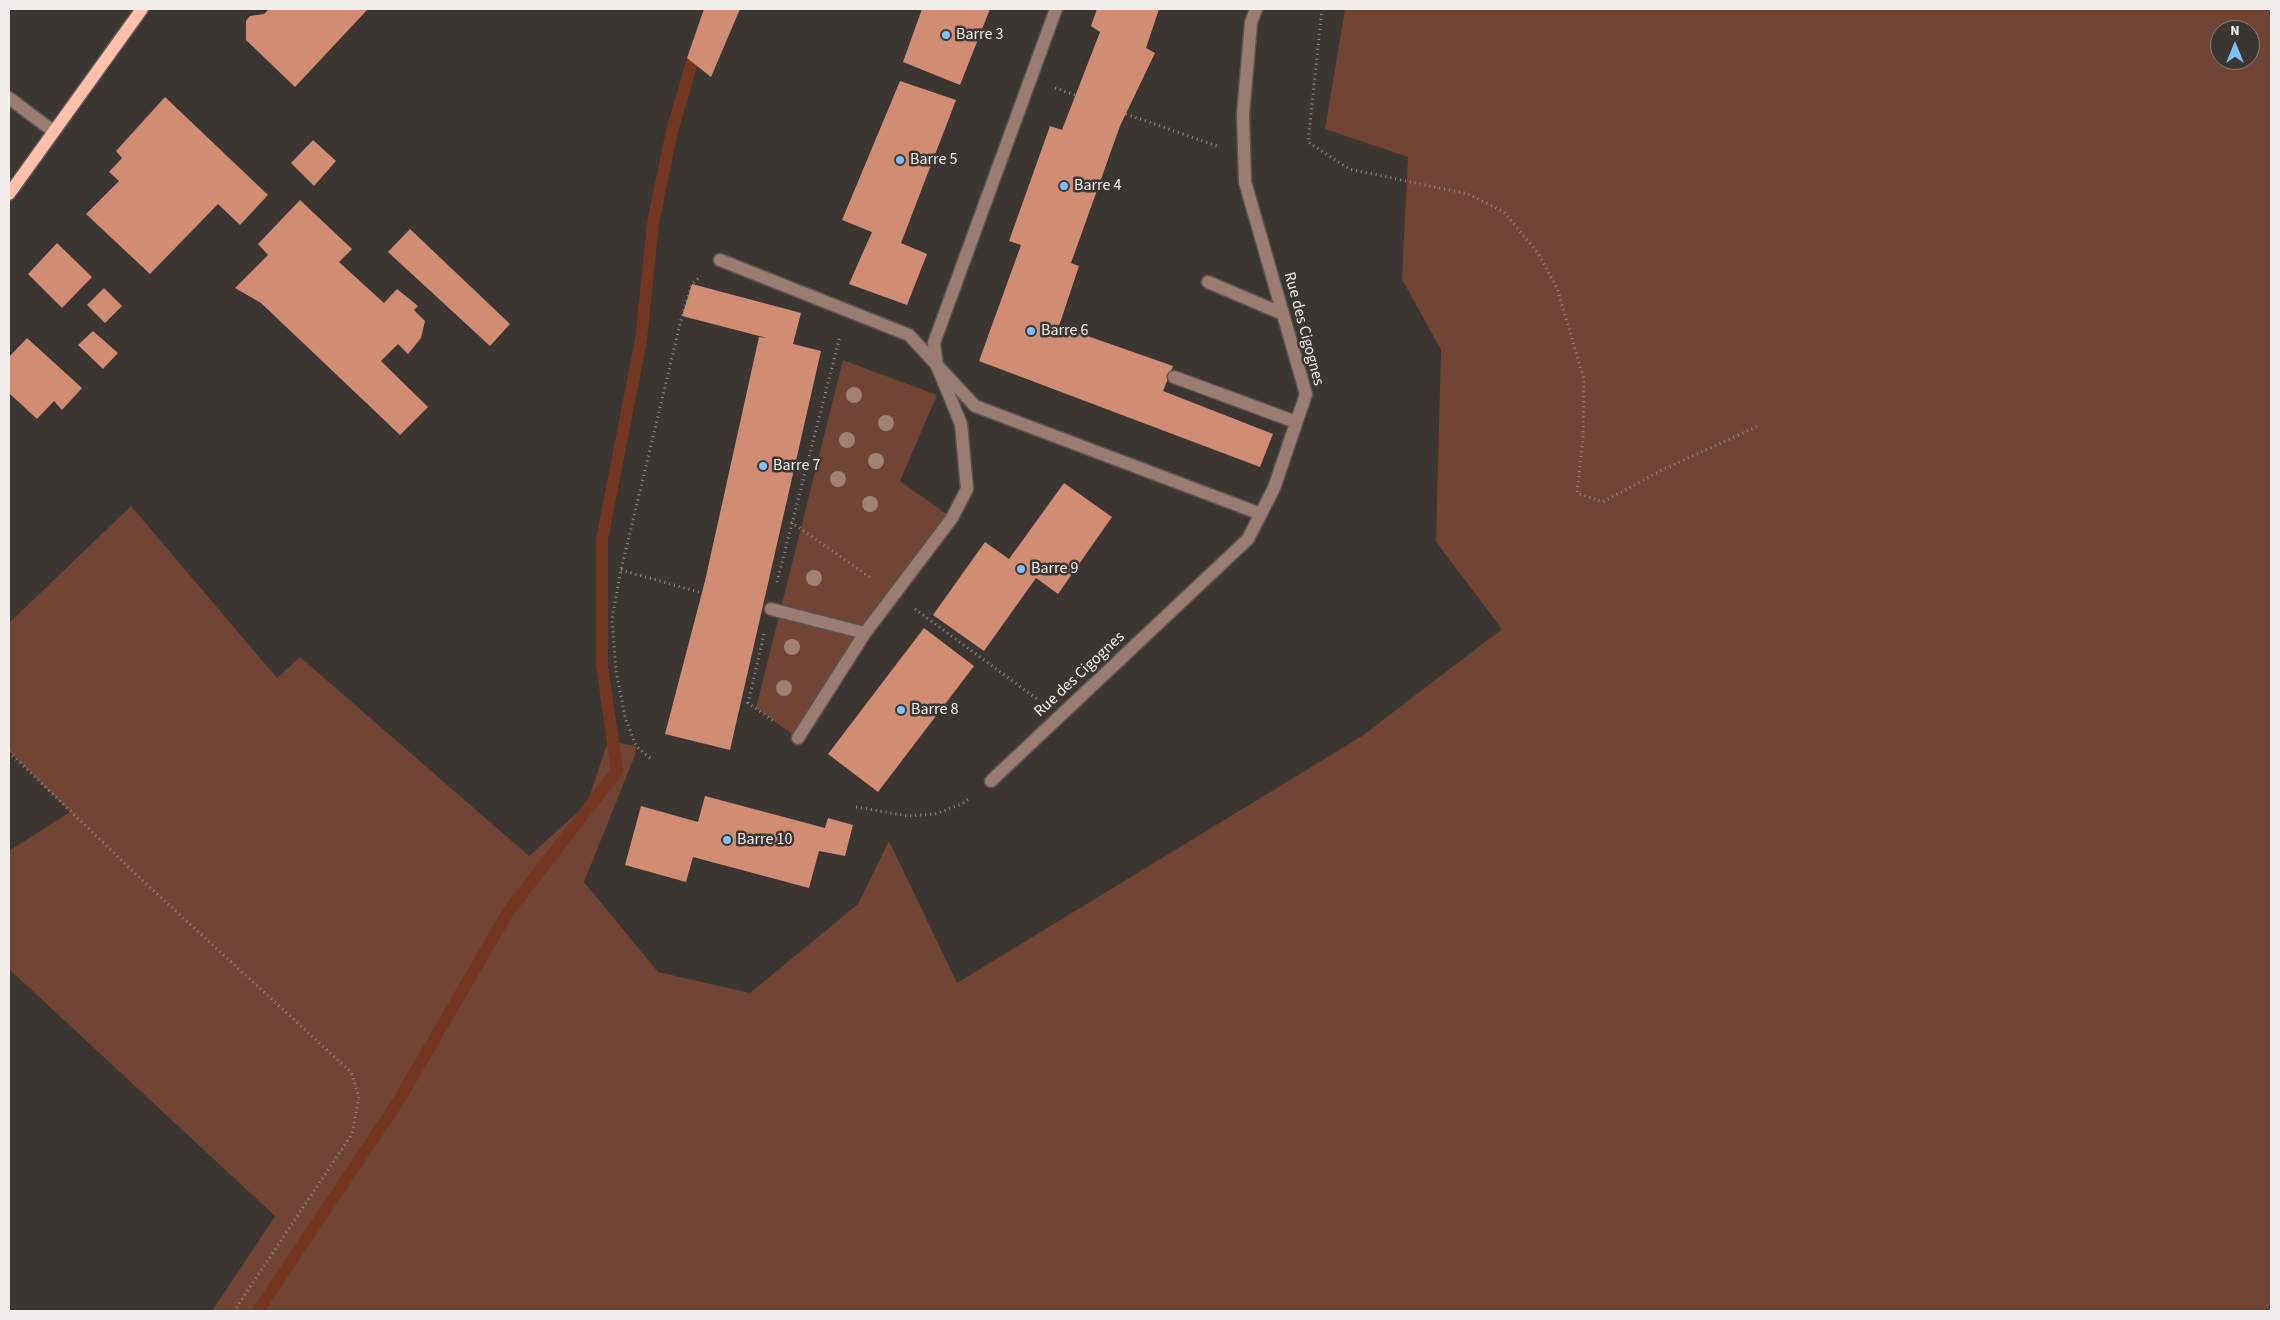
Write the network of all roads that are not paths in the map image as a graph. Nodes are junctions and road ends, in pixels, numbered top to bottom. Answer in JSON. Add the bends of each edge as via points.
{"nodes":[{"id":1,"x":142,"y":9,"type":"edge"},
{"id":2,"x":1056,"y":9,"type":"edge"},
{"id":3,"x":1256,"y":9,"type":"edge"},
{"id":4,"x":9,"y":98,"type":"edge"},
{"id":5,"x":53,"y":131,"type":"junction"},
{"id":6,"x":9,"y":194,"type":"edge"},
{"id":7,"x":720,"y":260,"type":"road end"},
{"id":8,"x":1208,"y":282,"type":"dead end"},
{"id":9,"x":1283,"y":314,"type":"junction"},
{"id":10,"x":937,"y":366,"type":"junction"},
{"id":11,"x":1174,"y":378,"type":"dead end"},
{"id":12,"x":1296,"y":422,"type":"junction"},
{"id":13,"x":1261,"y":514,"type":"junction"},
{"id":14,"x":770,"y":610,"type":"road end"},
{"id":15,"x":865,"y":633,"type":"junction"},
{"id":16,"x":798,"y":738,"type":"road end"},
{"id":17,"x":991,"y":781,"type":"road end"}],
"edges":[{"from":1,"to":5,"type":"main road"},
{"from":2,"to":10,"type":"street","via":[[934,343]]},
{"from":3,"to":9,"type":"street","name":"Rue des Cigognes","via":[[1251,22],[1243,114],[1244,182]]},
{"from":4,"to":5,"type":"street"},
{"from":5,"to":6,"type":"main road"},
{"from":7,"to":10,"type":"street","via":[[909,334]]},
{"from":8,"to":9,"type":"street"},
{"from":9,"to":12,"type":"street","name":"Rue des Cigognes","via":[[1306,394]]},
{"from":10,"to":13,"type":"street","via":[[975,406]]},
{"from":10,"to":15,"type":"street","via":[[961,424],[967,489],[952,518]]},
{"from":11,"to":12,"type":"street"},
{"from":12,"to":13,"type":"street","name":"Rue des Cigognes","via":[[1274,488]]},
{"from":13,"to":17,"type":"street","name":"Rue des Cigognes","via":[[1248,539]]},
{"from":14,"to":15,"type":"street"},
{"from":15,"to":16,"type":"street"}]}
